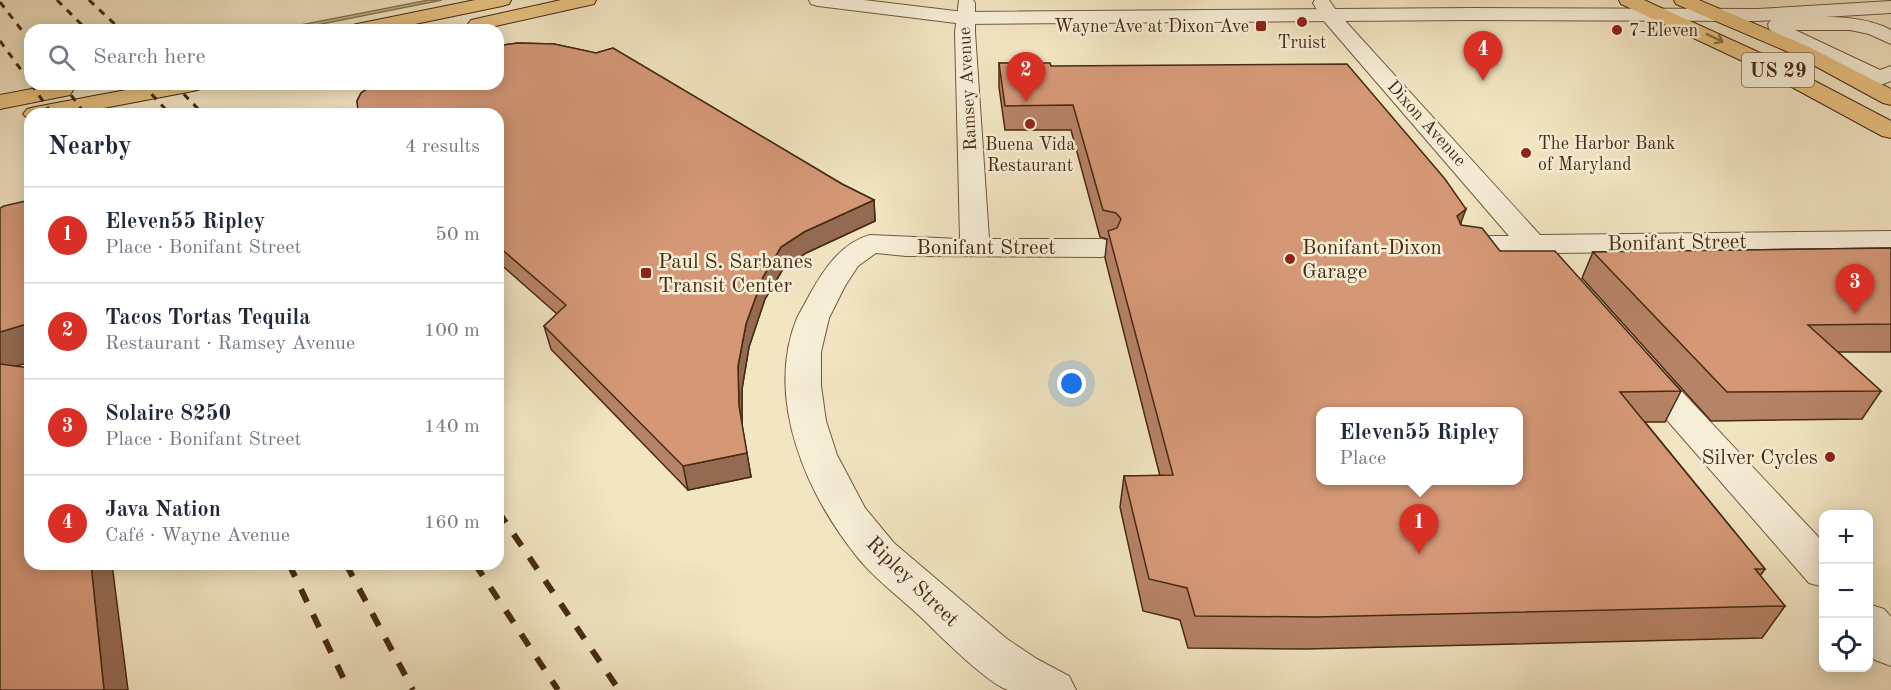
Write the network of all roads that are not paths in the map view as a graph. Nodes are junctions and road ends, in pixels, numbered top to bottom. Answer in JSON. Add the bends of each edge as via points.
{"nodes":[{"id":1,"x":502,"y":0,"type":"edge"},
{"id":2,"x":587,"y":0,"type":"edge"},
{"id":3,"x":818,"y":0,"type":"edge"},
{"id":4,"x":934,"y":0,"type":"edge"},
{"id":5,"x":1628,"y":0,"type":"edge"},
{"id":6,"x":1683,"y":0,"type":"edge"},
{"id":7,"x":1656,"y":7,"type":"edge"},
{"id":8,"x":1891,"y":7,"type":"edge"},
{"id":9,"x":1326,"y":9,"type":"junction"},
{"id":10,"x":965,"y":10,"type":"junction"},
{"id":11,"x":1719,"y":15,"type":"junction"},
{"id":12,"x":386,"y":24,"type":"edge"},
{"id":13,"x":477,"y":24,"type":"edge"},
{"id":14,"x":1891,"y":38,"type":"edge"},
{"id":15,"x":1891,"y":73,"type":"edge"},
{"id":16,"x":62,"y":90,"type":"edge"},
{"id":17,"x":161,"y":90,"type":"edge"},
{"id":18,"x":1891,"y":98,"type":"edge"},
{"id":19,"x":0,"y":102,"type":"edge"},
{"id":20,"x":67,"y":108,"type":"edge"},
{"id":21,"x":24,"y":116,"type":"edge"},
{"id":22,"x":0,"y":121,"type":"edge"},
{"id":23,"x":1891,"y":131,"type":"edge"},
{"id":24,"x":1891,"y":240,"type":"edge"},
{"id":25,"x":870,"y":244,"type":"joint"},
{"id":26,"x":1533,"y":244,"type":"junction"},
{"id":27,"x":1464,"y":245,"type":"edge"},
{"id":28,"x":975,"y":246,"type":"junction"},
{"id":29,"x":1102,"y":248,"type":"dead end"},
{"id":30,"x":1586,"y":305,"type":"edge"},
{"id":31,"x":1625,"y":350,"type":"edge"},
{"id":32,"x":1819,"y":566,"type":"edge"},
{"id":33,"x":1873,"y":627,"type":"edge"},
{"id":34,"x":1891,"y":647,"type":"edge"},
{"id":35,"x":1053,"y":690,"type":"edge"}],
"edges":[{"from":1,"to":12,"type":"main road"},
{"from":2,"to":13,"type":"main road"},
{"from":3,"to":10,"type":"street"},
{"from":4,"to":10,"type":"street"},
{"from":5,"to":7,"type":"main road","number":"US 29"},
{"from":5,"to":9,"type":"street"},
{"from":6,"to":11,"type":"main road","number":"US 29"},
{"from":7,"to":9,"type":"street"},
{"from":7,"to":11,"type":"street"},
{"from":7,"to":23,"type":"main road","number":"US 29","one_way":true},
{"from":8,"to":11,"type":"street"},
{"from":9,"to":10,"type":"street"},
{"from":9,"to":26,"type":"street","name":"Dixon Avenue"},
{"from":10,"to":28,"type":"street","name":"Ramsey Avenue"},
{"from":11,"to":18,"type":"main road","number":"US 29","via":[[1800,50]]},
{"from":14,"to":15,"type":"street","via":[[1875,29],[1850,24],[1778,24],[1789,35],[1880,78]]},
{"from":16,"to":19,"type":"main road"},
{"from":17,"to":20,"type":"main road"},
{"from":21,"to":22,"type":"main road"},
{"from":24,"to":26,"type":"street","name":"Bonifant Street"},
{"from":25,"to":28,"type":"street","name":"Bonifant Street"},
{"from":25,"to":35,"type":"street","name":"Ripley Street","via":[[847,261],[820,301],[805,345],[805,409],[817,457],[872,546],[972,638],[1028,680]]},
{"from":26,"to":27,"type":"street","name":"Bonifant Street"},
{"from":26,"to":30,"type":"street","name":"Dixon Avenue"},
{"from":28,"to":29,"type":"street","name":"Bonifant Street"},
{"from":31,"to":32,"type":"street"},
{"from":33,"to":34,"type":"street"}]}
